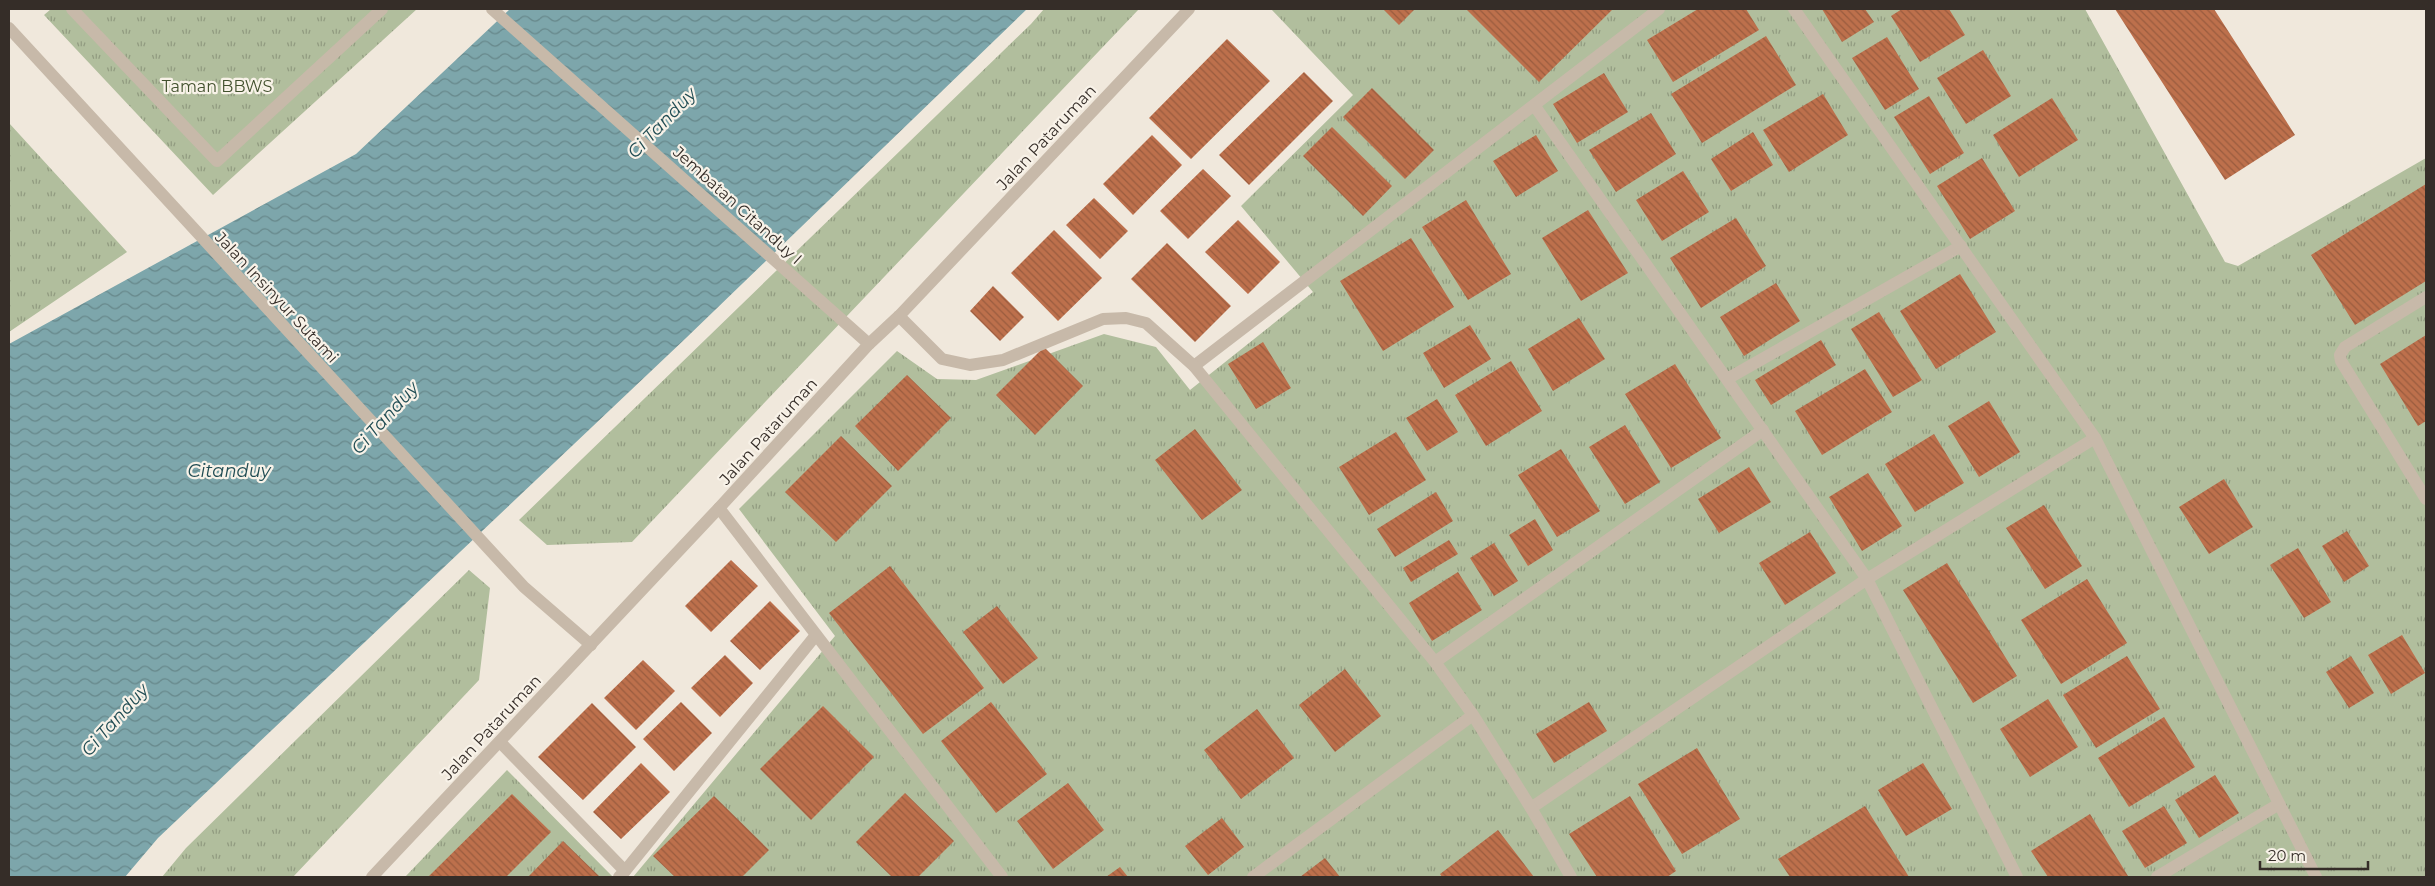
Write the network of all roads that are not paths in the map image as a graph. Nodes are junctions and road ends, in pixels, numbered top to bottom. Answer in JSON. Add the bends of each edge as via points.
{"nodes":[{"id":1,"x":72,"y":9,"type":"edge"},
{"id":2,"x":382,"y":9,"type":"edge"},
{"id":3,"x":492,"y":9,"type":"edge"},
{"id":4,"x":1190,"y":9,"type":"edge"},
{"id":5,"x":1659,"y":9,"type":"edge"},
{"id":6,"x":1794,"y":9,"type":"edge"},
{"id":7,"x":9,"y":28,"type":"edge"},
{"id":8,"x":1534,"y":105,"type":"junction"},
{"id":9,"x":1961,"y":246,"type":"junction"},
{"id":10,"x":2426,"y":297,"type":"edge"},
{"id":11,"x":900,"y":316,"type":"junction"},
{"id":12,"x":869,"y":344,"type":"junction"},
{"id":13,"x":1194,"y":366,"type":"junction"},
{"id":14,"x":1727,"y":379,"type":"junction"},
{"id":15,"x":1763,"y":430,"type":"junction"},
{"id":16,"x":2095,"y":438,"type":"junction"},
{"id":17,"x":2426,"y":499,"type":"edge"},
{"id":18,"x":719,"y":508,"type":"junction"},
{"id":19,"x":1867,"y":579,"type":"junction"},
{"id":20,"x":816,"y":635,"type":"junction"},
{"id":21,"x":591,"y":645,"type":"junction"},
{"id":22,"x":1435,"y":662,"type":"junction"},
{"id":23,"x":1473,"y":715,"type":"junction"},
{"id":24,"x":500,"y":742,"type":"junction"},
{"id":25,"x":2279,"y":804,"type":"junction"},
{"id":26,"x":1531,"y":808,"type":"junction"},
{"id":27,"x":622,"y":874,"type":"edge"},
{"id":28,"x":372,"y":877,"type":"edge"},
{"id":29,"x":1002,"y":877,"type":"edge"},
{"id":30,"x":1254,"y":877,"type":"edge"},
{"id":31,"x":1570,"y":877,"type":"edge"},
{"id":32,"x":2017,"y":877,"type":"edge"},
{"id":33,"x":2157,"y":877,"type":"edge"},
{"id":34,"x":2316,"y":877,"type":"edge"}],
"edges":[{"from":1,"to":2,"type":"street","via":[[217,162]]},
{"from":3,"to":12,"type":"street","name":"Jembatan Citanduy I"},
{"from":4,"to":11,"type":"street","name":"Jalan Pataruman"},
{"from":5,"to":8,"type":"street"},
{"from":6,"to":9,"type":"street"},
{"from":7,"to":21,"type":"street","name":"Jalan Insinyur Sutami","via":[[116,148],[524,587]]},
{"from":8,"to":13,"type":"street"},
{"from":8,"to":14,"type":"street"},
{"from":9,"to":14,"type":"street"},
{"from":9,"to":16,"type":"street"},
{"from":10,"to":17,"type":"street","via":[[2345,347],[2340,355]]},
{"from":11,"to":12,"type":"street","name":"Jalan Pataruman"},
{"from":11,"to":13,"type":"street","via":[[942,359],[970,364],[1003,360],[1103,319],[1126,318],[1146,323]]},
{"from":12,"to":18,"type":"street","name":"Jalan Pataruman"},
{"from":13,"to":22,"type":"street"},
{"from":14,"to":15,"type":"street"},
{"from":15,"to":19,"type":"street"},
{"from":15,"to":22,"type":"street"},
{"from":16,"to":19,"type":"street"},
{"from":16,"to":25,"type":"street"},
{"from":18,"to":20,"type":"street"},
{"from":18,"to":21,"type":"street","name":"Jalan Pataruman"},
{"from":19,"to":26,"type":"street"},
{"from":19,"to":32,"type":"street"},
{"from":20,"to":27,"type":"street"},
{"from":20,"to":29,"type":"street"},
{"from":21,"to":24,"type":"street","name":"Jalan Pataruman"},
{"from":22,"to":23,"type":"street"},
{"from":23,"to":26,"type":"street"},
{"from":23,"to":30,"type":"street"},
{"from":24,"to":27,"type":"street"},
{"from":24,"to":28,"type":"street","name":"Jalan Pataruman"},
{"from":25,"to":33,"type":"street"},
{"from":25,"to":34,"type":"street"},
{"from":26,"to":31,"type":"street"}]}
